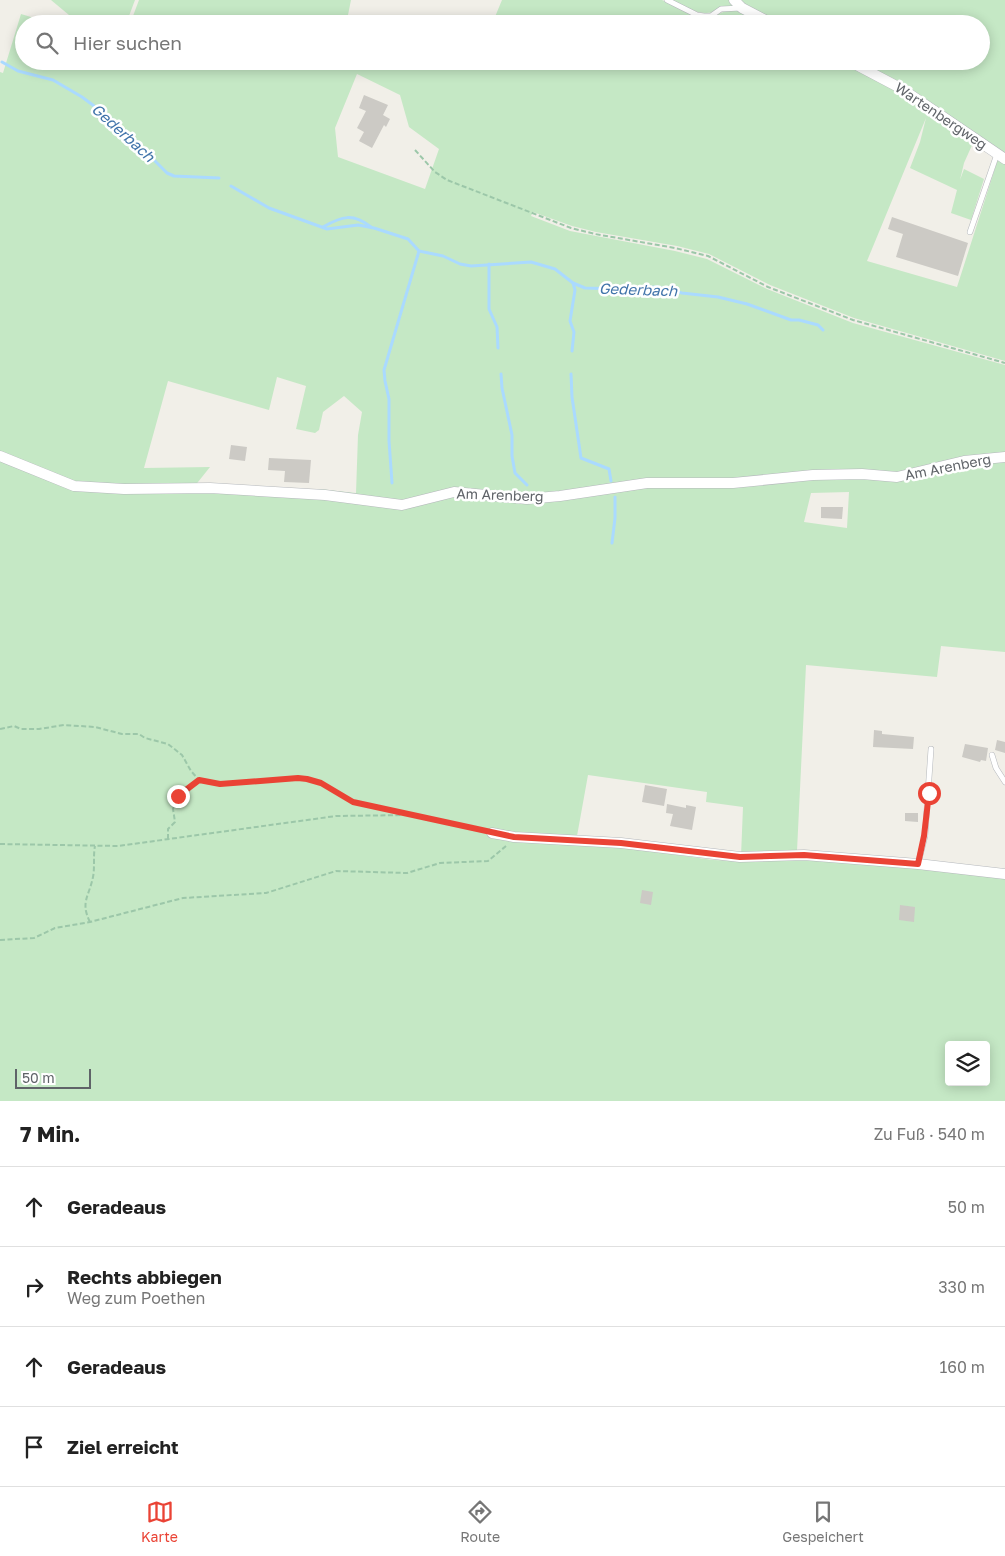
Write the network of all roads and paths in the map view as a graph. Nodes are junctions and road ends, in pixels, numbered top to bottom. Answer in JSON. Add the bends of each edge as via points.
{"nodes":[{"id":1,"x":667,"y":0,"type":"edge"},
{"id":2,"x":734,"y":0,"type":"edge"},
{"id":3,"x":742,"y":8,"type":"junction"},
{"id":4,"x":697,"y":15,"type":"edge"},
{"id":5,"x":712,"y":15,"type":"edge"},
{"id":6,"x":756,"y":15,"type":"edge"},
{"id":7,"x":867,"y":70,"type":"edge"},
{"id":8,"x":415,"y":150,"type":"dead end"},
{"id":9,"x":1001,"y":156,"type":"edge"},
{"id":10,"x":970,"y":232,"type":"dead end"},
{"id":11,"x":1005,"y":363,"type":"edge"},
{"id":12,"x":0,"y":456,"type":"edge"},
{"id":13,"x":1005,"y":457,"type":"edge"},
{"id":14,"x":0,"y":729,"type":"edge"},
{"id":15,"x":931,"y":749,"type":"dead end"},
{"id":16,"x":992,"y":754,"type":"dead end"},
{"id":17,"x":199,"y":780,"type":"junction"},
{"id":18,"x":1005,"y":782,"type":"edge"},
{"id":19,"x":414,"y":815,"type":"junction"},
{"id":20,"x":492,"y":833,"type":"joint"},
{"id":21,"x":514,"y":837,"type":"junction"},
{"id":22,"x":168,"y":839,"type":"junction"},
{"id":23,"x":0,"y":844,"type":"edge"},
{"id":24,"x":95,"y":846,"type":"junction"},
{"id":25,"x":918,"y":864,"type":"junction"},
{"id":26,"x":1005,"y":874,"type":"edge"},
{"id":27,"x":90,"y":922,"type":"junction"},
{"id":28,"x":0,"y":940,"type":"edge"}],
"edges":[{"from":1,"to":4,"type":"lane"},
{"from":2,"to":3,"type":"street"},
{"from":3,"to":5,"type":"lane","via":[[721,10]]},
{"from":3,"to":6,"type":"street"},
{"from":7,"to":9,"type":"street","name":"Wartenbergweg","via":[[902,88]]},
{"from":8,"to":11,"type":"path","via":[[447,180],[571,228],[708,256],[768,287],[853,320]]},
{"from":9,"to":10,"type":"lane"},
{"from":12,"to":13,"type":"street","name":"Am Arenberg","via":[[74,486],[210,488],[325,495],[402,505],[454,492],[527,499],[647,483],[733,483],[813,475],[897,477],[964,461]]},
{"from":14,"to":17,"type":"path","via":[[64,725],[139,734],[174,748]]},
{"from":15,"to":25,"type":"lane","via":[[924,836]]},
{"from":16,"to":18,"type":"lane"},
{"from":17,"to":19,"type":"path","via":[[220,784],[307,779],[321,783],[353,802]]},
{"from":17,"to":22,"type":"path","via":[[177,798],[173,809],[175,822],[168,829]]},
{"from":19,"to":20,"type":"path"},
{"from":19,"to":22,"type":"path","via":[[336,816]]},
{"from":20,"to":21,"type":"street"},
{"from":21,"to":25,"type":"street","via":[[621,843],[740,857],[804,855]]},
{"from":21,"to":27,"type":"path","via":[[488,862],[440,863],[407,873],[336,871],[266,893],[183,898]]},
{"from":22,"to":24,"type":"path"},
{"from":23,"to":24,"type":"path"},
{"from":24,"to":27,"type":"path","via":[[93,877],[84,901]]},
{"from":25,"to":26,"type":"street"},
{"from":27,"to":28,"type":"path","via":[[55,928],[34,938]]}]}
